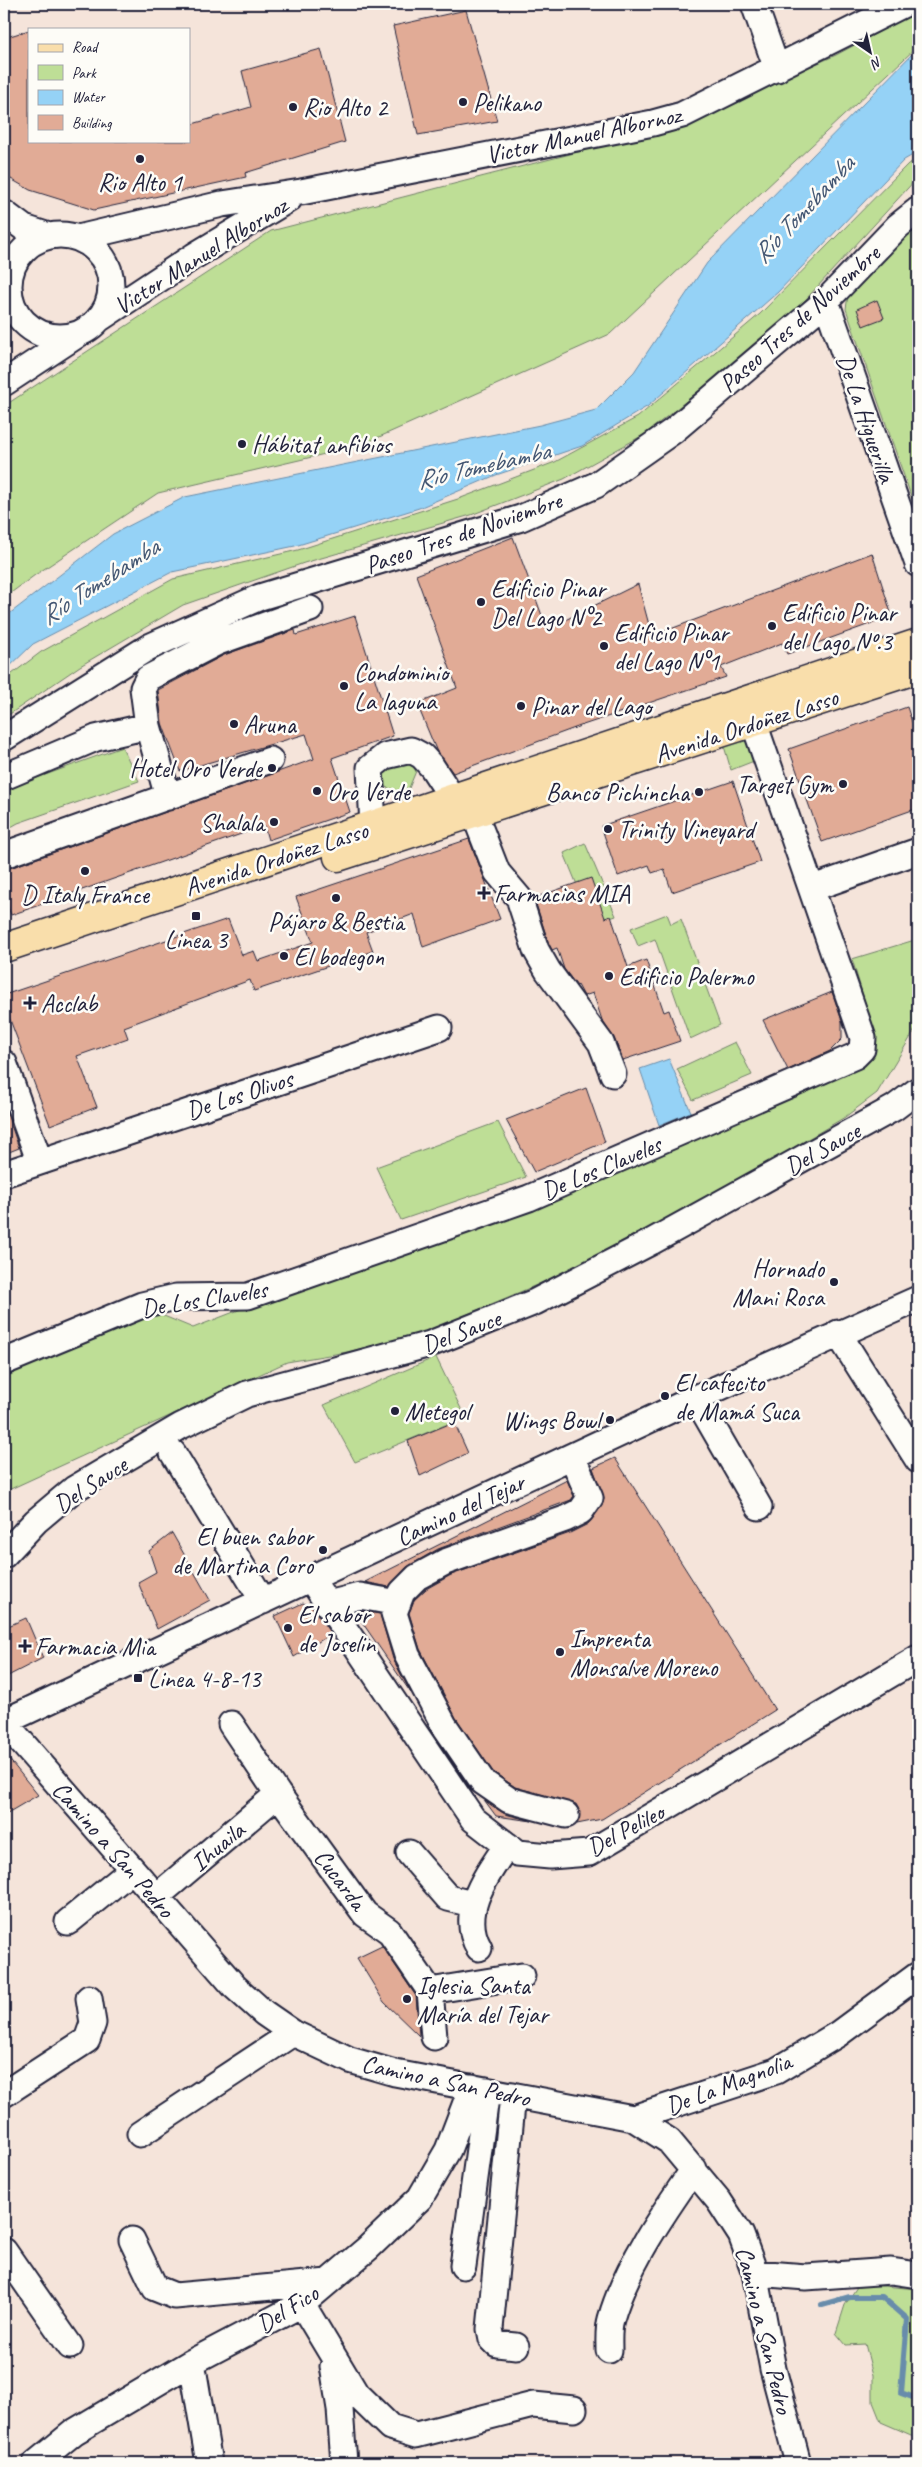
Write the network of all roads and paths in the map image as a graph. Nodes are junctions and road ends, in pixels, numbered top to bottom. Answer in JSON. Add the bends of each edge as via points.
{"nodes":[{"id":1,"x":754,"y":4,"type":"edge"},
{"id":2,"x":904,"y":4,"type":"edge"},
{"id":3,"x":777,"y":69,"type":"junction"},
{"id":4,"x":301,"y":192,"type":"junction"},
{"id":5,"x":918,"y":210,"type":"edge"},
{"id":6,"x":4,"y":213,"type":"edge"},
{"id":7,"x":49,"y":236,"type":"junction"},
{"id":8,"x":78,"y":238,"type":"junction"},
{"id":9,"x":4,"y":256,"type":"edge"},
{"id":10,"x":8,"y":294,"type":"edge"},
{"id":11,"x":826,"y":301,"type":"junction"},
{"id":12,"x":99,"y":319,"type":"junction"},
{"id":13,"x":79,"y":334,"type":"junction"},
{"id":14,"x":4,"y":383,"type":"edge"},
{"id":15,"x":918,"y":564,"type":"edge"},
{"id":16,"x":310,"y":609,"type":"dead end"},
{"id":17,"x":918,"y":642,"type":"edge"},
{"id":18,"x":918,"y":669,"type":"edge"},
{"id":19,"x":754,"y":722,"type":"junction"},
{"id":20,"x":148,"y":726,"type":"junction"},
{"id":21,"x":4,"y":738,"type":"edge"},
{"id":22,"x":270,"y":760,"type":"dead end"},
{"id":23,"x":4,"y":777,"type":"edge"},
{"id":24,"x":168,"y":796,"type":"junction"},
{"id":25,"x":463,"y":806,"type":"junction"},
{"id":26,"x":372,"y":826,"type":"junction"},
{"id":27,"x":918,"y":851,"type":"edge"},
{"id":28,"x":4,"y":855,"type":"edge"},
{"id":29,"x":813,"y":888,"type":"junction"},
{"id":30,"x":4,"y":948,"type":"edge"},
{"id":31,"x":4,"y":967,"type":"edge"},
{"id":32,"x":439,"y":1028,"type":"dead end"},
{"id":33,"x":4,"y":1063,"type":"edge"},
{"id":34,"x":614,"y":1074,"type":"dead end"},
{"id":35,"x":918,"y":1090,"type":"edge"},
{"id":36,"x":39,"y":1160,"type":"junction"},
{"id":37,"x":4,"y":1174,"type":"edge"},
{"id":38,"x":918,"y":1299,"type":"edge"},
{"id":39,"x":838,"y":1333,"type":"junction"},
{"id":40,"x":4,"y":1362,"type":"edge"},
{"id":41,"x":696,"y":1398,"type":"junction"},
{"id":42,"x":173,"y":1453,"type":"dead end"},
{"id":43,"x":572,"y":1456,"type":"junction"},
{"id":44,"x":918,"y":1460,"type":"edge"},
{"id":45,"x":760,"y":1507,"type":"dead end"},
{"id":46,"x":4,"y":1555,"type":"edge"},
{"id":47,"x":311,"y":1579,"type":"junction"},
{"id":48,"x":263,"y":1601,"type":"junction"},
{"id":49,"x":398,"y":1603,"type":"junction"},
{"id":50,"x":328,"y":1604,"type":"junction"},
{"id":51,"x":918,"y":1658,"type":"edge"},
{"id":52,"x":4,"y":1722,"type":"edge"},
{"id":53,"x":230,"y":1724,"type":"dead end"},
{"id":54,"x":278,"y":1794,"type":"junction"},
{"id":55,"x":566,"y":1815,"type":"dead end"},
{"id":56,"x":507,"y":1845,"type":"junction"},
{"id":57,"x":409,"y":1853,"type":"dead end"},
{"id":58,"x":132,"y":1870,"type":"junction"},
{"id":59,"x":156,"y":1897,"type":"junction"},
{"id":60,"x":472,"y":1904,"type":"junction"},
{"id":61,"x":68,"y":1922,"type":"dead end"},
{"id":62,"x":479,"y":1948,"type":"dead end"},
{"id":63,"x":918,"y":1975,"type":"edge"},
{"id":64,"x":522,"y":1976,"type":"dead end"},
{"id":65,"x":430,"y":1990,"type":"junction"},
{"id":66,"x":89,"y":1998,"type":"dead end"},
{"id":67,"x":293,"y":2033,"type":"junction"},
{"id":68,"x":434,"y":2037,"type":"dead end"},
{"id":69,"x":479,"y":2089,"type":"junction"},
{"id":70,"x":4,"y":2094,"type":"edge"},
{"id":71,"x":513,"y":2095,"type":"junction"},
{"id":72,"x":633,"y":2118,"type":"junction"},
{"id":73,"x":140,"y":2134,"type":"dead end"},
{"id":74,"x":694,"y":2169,"type":"junction"},
{"id":75,"x":132,"y":2240,"type":"dead end"},
{"id":76,"x":4,"y":2251,"type":"edge"},
{"id":77,"x":463,"y":2266,"type":"dead end"},
{"id":78,"x":755,"y":2273,"type":"junction"},
{"id":79,"x":918,"y":2275,"type":"edge"},
{"id":80,"x":328,"y":2282,"type":"junction"},
{"id":81,"x":302,"y":2304,"type":"junction"},
{"id":82,"x":70,"y":2346,"type":"dead end"},
{"id":83,"x":516,"y":2346,"type":"dead end"},
{"id":84,"x":608,"y":2350,"type":"dead end"},
{"id":85,"x":330,"y":2351,"type":"junction"},
{"id":86,"x":192,"y":2362,"type":"junction"},
{"id":87,"x":574,"y":2409,"type":"dead end"},
{"id":88,"x":36,"y":2463,"type":"edge"},
{"id":89,"x":209,"y":2463,"type":"edge"},
{"id":90,"x":344,"y":2463,"type":"edge"},
{"id":91,"x":798,"y":2463,"type":"edge"}],
"edges":[{"from":1,"to":3,"type":"street"},
{"from":2,"to":3,"type":"street","name":"Victor Manuel Albornoz"},
{"from":3,"to":4,"type":"street","name":"Victor Manuel Albornoz","via":[[682,115],[653,123]]},
{"from":4,"to":8,"type":"street","name":"Victor Manuel Albornoz","via":[[222,204]]},
{"from":4,"to":12,"type":"street","name":"Victor Manuel Albornoz","via":[[194,256]]},
{"from":5,"to":11,"type":"street","name":"Paseo Tres de Noviembre","via":[[898,226]]},
{"from":6,"to":7,"type":"street","name":"Victor Manuel Albornoz","via":[[24,228]]},
{"from":7,"to":8,"type":"street","name":"Victor Manuel Albornoz"},
{"from":7,"to":10,"type":"street","via":[[22,252],[13,266]]},
{"from":8,"to":12,"type":"street","name":"Victor Manuel Albornoz","via":[[90,244],[110,272],[112,288],[108,305]]},
{"from":9,"to":10,"type":"street"},
{"from":10,"to":13,"type":"street","via":[[24,323],[36,331],[64,337]]},
{"from":11,"to":15,"type":"street","name":"De La Higuerilla"},
{"from":11,"to":21,"type":"street","name":"Paseo Tres de Noviembre","via":[[673,431],[596,485],[520,518],[260,597],[149,647]]},
{"from":12,"to":13,"type":"street","name":"Victor Manuel Albornoz"},
{"from":13,"to":14,"type":"street","name":"Victor Manuel Albornoz"},
{"from":16,"to":20,"type":"street","via":[[218,642],[148,678],[143,688]]},
{"from":17,"to":25,"type":"main road","name":"Avenida Ordoñez Lasso"},
{"from":18,"to":19,"type":"main road","name":"Avenida Ordoñez Lasso"},
{"from":19,"to":25,"type":"main road","name":"Avenida Ordoñez Lasso"},
{"from":19,"to":29,"type":"street","name":"De Los Claveles"},
{"from":20,"to":23,"type":"street","via":[[96,738]]},
{"from":20,"to":24,"type":"street"},
{"from":22,"to":24,"type":"street"},
{"from":24,"to":28,"type":"street"},
{"from":25,"to":26,"type":"main road","name":"Avenida Ordoñez Lasso"},
{"from":25,"to":26,"type":"street","via":[[422,756],[410,750],[385,756],[370,768]]},
{"from":25,"to":31,"type":"main road","name":"Avenida Ordoñez Lasso"},
{"from":25,"to":34,"type":"street","via":[[497,872],[519,898],[536,950],[601,1043]]},
{"from":26,"to":30,"type":"main road","name":"Avenida Ordoñez Lasso"},
{"from":27,"to":29,"type":"street"},
{"from":29,"to":40,"type":"street","name":"De Los Claveles","via":[[863,1038],[862,1049],[855,1056],[520,1201],[248,1296],[176,1297],[142,1305]]},
{"from":32,"to":36,"type":"street","name":"De Los Olivos"},
{"from":33,"to":36,"type":"street"},
{"from":35,"to":46,"type":"street","name":"Del Sauce","via":[[894,1108],[535,1302],[430,1344],[247,1394],[181,1426],[74,1489],[36,1521]]},
{"from":36,"to":37,"type":"street","name":"De Los Olivos"},
{"from":38,"to":39,"type":"street","name":"Camino del Tejar"},
{"from":39,"to":41,"type":"street","name":"Camino del Tejar"},
{"from":39,"to":44,"type":"street"},
{"from":41,"to":43,"type":"street","name":"Camino del Tejar"},
{"from":41,"to":45,"type":"street"},
{"from":42,"to":48,"type":"street"},
{"from":43,"to":47,"type":"street","name":"Camino del Tejar"},
{"from":43,"to":49,"type":"street","via":[[590,1498],[581,1511],[444,1562],[416,1577],[402,1592]]},
{"from":47,"to":48,"type":"street","name":"Camino del Tejar"},
{"from":47,"to":50,"type":"street","name":"Del Pelileo"},
{"from":48,"to":52,"type":"street","name":"Camino del Tejar"},
{"from":49,"to":50,"type":"street","via":[[360,1596]]},
{"from":49,"to":55,"type":"street","via":[[394,1613],[407,1654],[444,1725],[483,1782],[509,1800]]},
{"from":50,"to":56,"type":"street","name":"Del Pelileo","via":[[473,1819]]},
{"from":51,"to":56,"type":"street","name":"Del Pelileo","via":[[589,1853],[550,1856],[517,1853]]},
{"from":52,"to":58,"type":"street","name":"Camino a San Pedro"},
{"from":53,"to":54,"type":"street","name":"Cucarda"},
{"from":54,"to":59,"type":"street","name":"Ihuaila"},
{"from":54,"to":65,"type":"street","name":"Cucarda","via":[[365,1914],[389,1931]]},
{"from":56,"to":60,"type":"street"},
{"from":57,"to":60,"type":"street","via":[[448,1898]]},
{"from":58,"to":59,"type":"street","name":"Camino a San Pedro"},
{"from":58,"to":61,"type":"street"},
{"from":59,"to":67,"type":"street","name":"Camino a San Pedro","via":[[244,1996]]},
{"from":60,"to":62,"type":"street","via":[[472,1936]]},
{"from":63,"to":72,"type":"street","name":"De La Magnolia","via":[[838,2034],[776,2071]]},
{"from":64,"to":65,"type":"street"},
{"from":65,"to":68,"type":"street","name":"Cucarda"},
{"from":66,"to":70,"type":"street","via":[[93,2023],[86,2040]]},
{"from":67,"to":69,"type":"street","name":"Camino a San Pedro","via":[[368,2066]]},
{"from":67,"to":73,"type":"street"},
{"from":69,"to":71,"type":"street","name":"Camino a San Pedro"},
{"from":69,"to":77,"type":"street"},
{"from":69,"to":80,"type":"street","name":"Del Fico","via":[[420,2198]]},
{"from":71,"to":72,"type":"street","name":"Camino a San Pedro"},
{"from":71,"to":83,"type":"street","via":[[490,2329],[497,2344]]},
{"from":72,"to":74,"type":"street","name":"Camino a San Pedro","via":[[669,2141]]},
{"from":74,"to":78,"type":"street","name":"Camino a San Pedro","via":[[741,2235]]},
{"from":74,"to":84,"type":"street","via":[[655,2224],[625,2286],[611,2320]]},
{"from":75,"to":80,"type":"street","via":[[155,2288],[175,2296]]},
{"from":76,"to":82,"type":"street"},
{"from":78,"to":79,"type":"street","via":[[806,2277],[891,2270]]},
{"from":78,"to":91,"type":"street","name":"Camino a San Pedro","via":[[774,2369]]},
{"from":80,"to":81,"type":"street","name":"Del Fico"},
{"from":81,"to":85,"type":"street"},
{"from":81,"to":86,"type":"street","name":"Del Fico"},
{"from":85,"to":87,"type":"street","via":[[356,2394],[390,2427],[416,2435],[533,2405]]},
{"from":85,"to":90,"type":"street","via":[[340,2409]]},
{"from":86,"to":88,"type":"street","name":"Del Fico","via":[[74,2432]]},
{"from":86,"to":89,"type":"street"}]}
